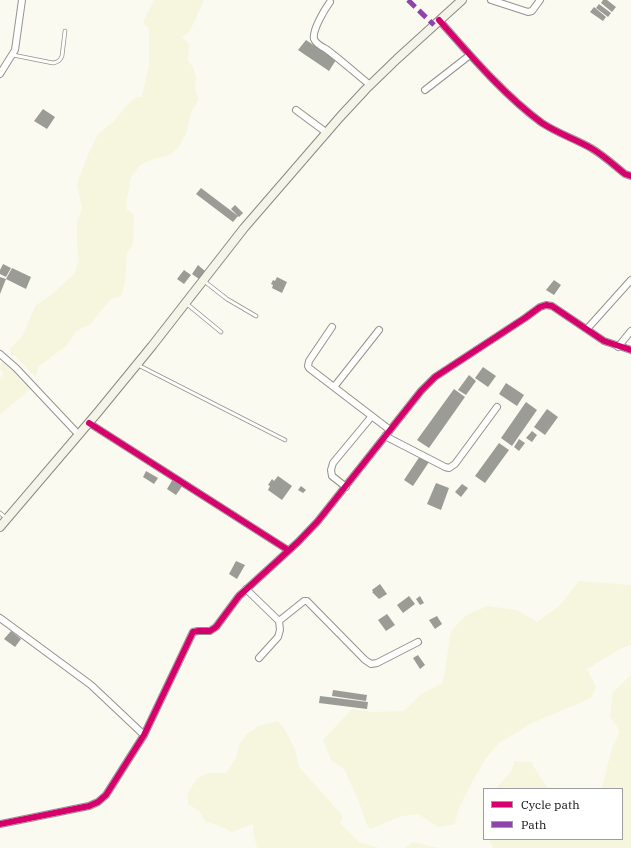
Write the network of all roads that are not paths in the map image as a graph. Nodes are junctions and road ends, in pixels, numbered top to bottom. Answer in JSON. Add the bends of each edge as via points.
{"nodes":[{"id":1,"x":22,"y":0,"type":"edge"},
{"id":2,"x":462,"y":0,"type":"edge"},
{"id":3,"x":491,"y":0,"type":"edge"},
{"id":4,"x":540,"y":0,"type":"edge"},
{"id":5,"x":330,"y":2,"type":"dead end"},
{"id":6,"x":439,"y":20,"type":"junction"},
{"id":7,"x":65,"y":31,"type":"dead end"},
{"id":8,"x":13,"y":55,"type":"junction"},
{"id":9,"x":470,"y":55,"type":"junction"},
{"id":10,"x":0,"y":74,"type":"edge"},
{"id":11,"x":370,"y":85,"type":"junction"},
{"id":12,"x":425,"y":90,"type":"dead end"},
{"id":13,"x":296,"y":110,"type":"dead end"},
{"id":14,"x":327,"y":133,"type":"junction"},
{"id":15,"x":631,"y":176,"type":"edge"},
{"id":16,"x":203,"y":280,"type":"junction"},
{"id":17,"x":631,"y":280,"type":"edge"},
{"id":18,"x":185,"y":302,"type":"junction"},
{"id":19,"x":256,"y":316,"type":"dead end"},
{"id":20,"x":332,"y":327,"type":"dead end"},
{"id":21,"x":587,"y":329,"type":"junction"},
{"id":22,"x":379,"y":330,"type":"dead end"},
{"id":23,"x":631,"y":331,"type":"edge"},
{"id":24,"x":221,"y":332,"type":"dead end"},
{"id":25,"x":618,"y":347,"type":"junction"},
{"id":26,"x":631,"y":350,"type":"edge"},
{"id":27,"x":0,"y":354,"type":"edge"},
{"id":28,"x":136,"y":365,"type":"junction"},
{"id":29,"x":334,"y":387,"type":"junction"},
{"id":30,"x":496,"y":407,"type":"dead end"},
{"id":31,"x":372,"y":416,"type":"junction"},
{"id":32,"x":89,"y":423,"type":"junction"},
{"id":33,"x":390,"y":430,"type":"junction"},
{"id":34,"x":79,"y":435,"type":"junction"},
{"id":35,"x":385,"y":436,"type":"junction"},
{"id":36,"x":285,"y":440,"type":"dead end"},
{"id":37,"x":346,"y":487,"type":"junction"},
{"id":38,"x":0,"y":513,"type":"edge"},
{"id":39,"x":7,"y":519,"type":"junction"},
{"id":40,"x":0,"y":527,"type":"edge"},
{"id":41,"x":288,"y":550,"type":"junction"},
{"id":42,"x":246,"y":589,"type":"junction"},
{"id":43,"x":0,"y":618,"type":"edge"},
{"id":44,"x":279,"y":621,"type":"junction"},
{"id":45,"x":418,"y":642,"type":"dead end"},
{"id":46,"x":259,"y":658,"type":"dead end"},
{"id":47,"x":144,"y":735,"type":"junction"},
{"id":48,"x":0,"y":824,"type":"edge"}],
"edges":[{"from":1,"to":8,"type":"street"},
{"from":2,"to":6,"type":"main road"},
{"from":3,"to":4,"type":"street","via":[[528,12],[532,11]]},
{"from":5,"to":11,"type":"street","via":[[322,15],[314,39]]},
{"from":6,"to":9,"type":"street"},
{"from":6,"to":11,"type":"main road"},
{"from":7,"to":8,"type":"lane","via":[[62,56],[57,62]]},
{"from":8,"to":10,"type":"street"},
{"from":9,"to":12,"type":"street"},
{"from":9,"to":15,"type":"street","via":[[543,123],[592,149]]},
{"from":11,"to":14,"type":"main road"},
{"from":13,"to":14,"type":"street"},
{"from":14,"to":16,"type":"main road","via":[[244,228]]},
{"from":16,"to":18,"type":"main road"},
{"from":16,"to":19,"type":"lane","via":[[227,299]]},
{"from":17,"to":21,"type":"street"},
{"from":18,"to":24,"type":"lane"},
{"from":18,"to":28,"type":"main road"},
{"from":20,"to":29,"type":"street","via":[[308,366]]},
{"from":21,"to":25,"type":"street"},
{"from":21,"to":33,"type":"street","via":[[552,306],[540,307],[435,377],[420,391]]},
{"from":22,"to":29,"type":"street"},
{"from":23,"to":25,"type":"street"},
{"from":25,"to":26,"type":"street"},
{"from":27,"to":34,"type":"street"},
{"from":28,"to":32,"type":"main road"},
{"from":28,"to":36,"type":"lane"},
{"from":29,"to":31,"type":"street"},
{"from":30,"to":35,"type":"street","via":[[455,464],[449,468]]},
{"from":31,"to":33,"type":"street"},
{"from":31,"to":37,"type":"street","via":[[333,463],[332,476]]},
{"from":32,"to":34,"type":"main road"},
{"from":32,"to":41,"type":"street"},
{"from":33,"to":35,"type":"street"},
{"from":34,"to":39,"type":"main road"},
{"from":35,"to":37,"type":"street"},
{"from":37,"to":41,"type":"street","via":[[318,521]]},
{"from":38,"to":39,"type":"lane"},
{"from":39,"to":40,"type":"main road"},
{"from":41,"to":42,"type":"street"},
{"from":42,"to":44,"type":"street"},
{"from":42,"to":47,"type":"street","via":[[213,630],[193,632]]},
{"from":43,"to":47,"type":"street","via":[[95,689]]},
{"from":44,"to":45,"type":"street","via":[[307,601],[371,664]]},
{"from":44,"to":46,"type":"street","via":[[278,637]]},
{"from":47,"to":48,"type":"street","via":[[106,795],[98,802]]}]}
